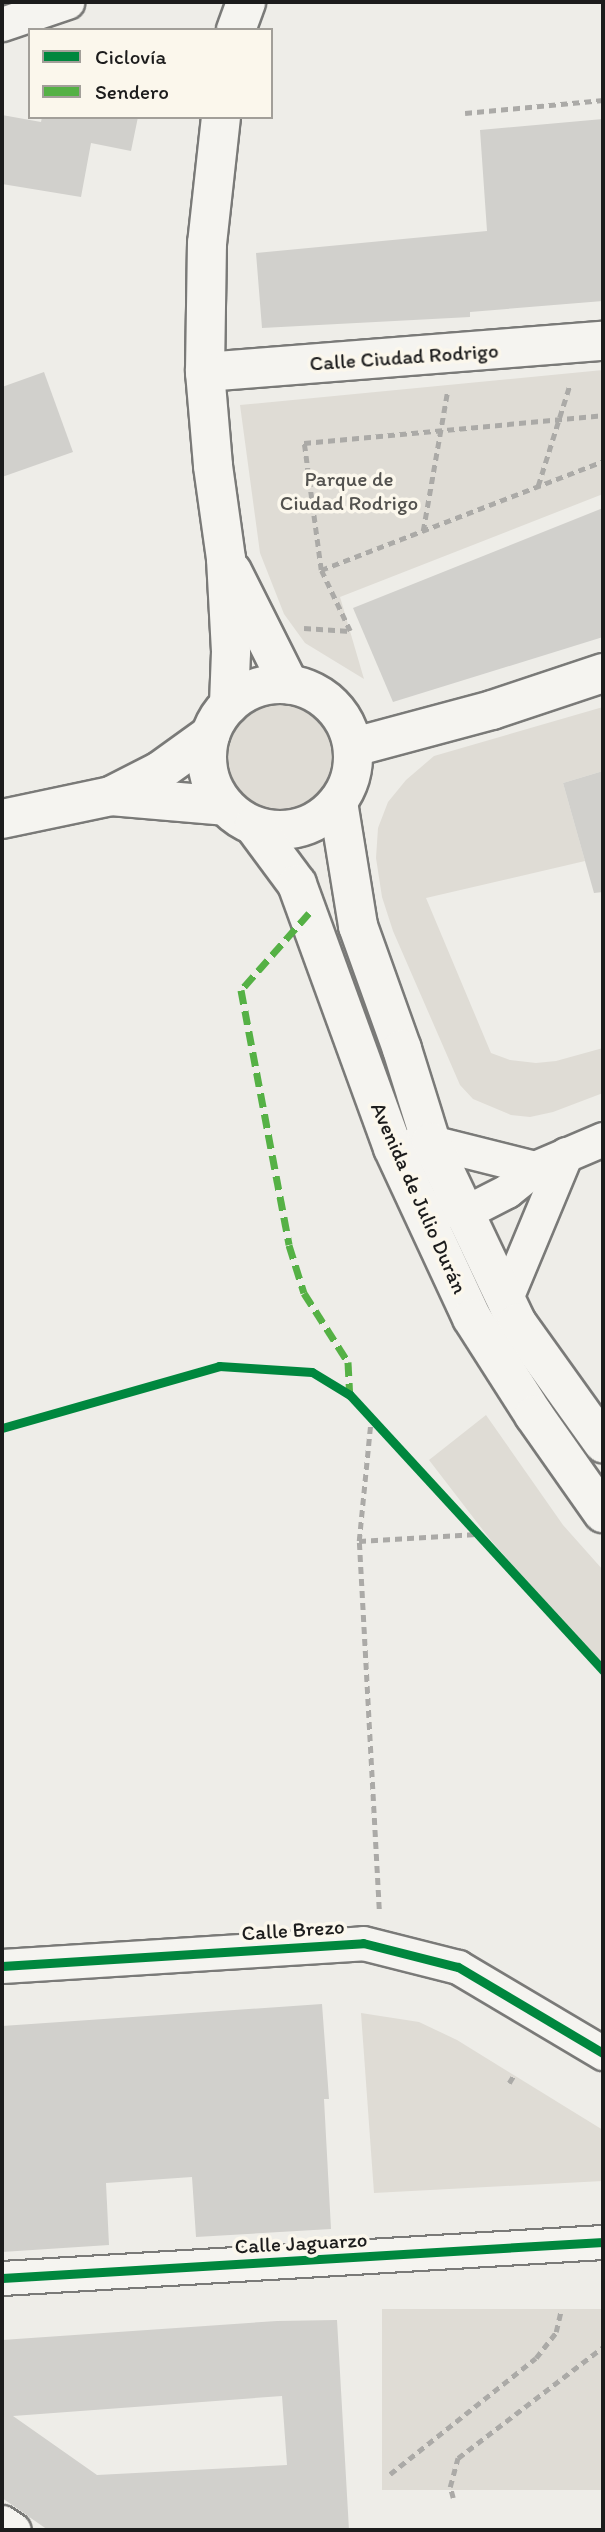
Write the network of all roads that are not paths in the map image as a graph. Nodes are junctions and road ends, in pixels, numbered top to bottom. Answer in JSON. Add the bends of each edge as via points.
{"nodes":[{"id":1,"x":67,"y":2,"type":"edge"},
{"id":2,"x":246,"y":2,"type":"edge"},
{"id":3,"x":2,"y":24,"type":"edge"},
{"id":4,"x":237,"y":28,"type":"edge"},
{"id":5,"x":221,"y":119,"type":"edge"},
{"id":6,"x":603,"y":341,"type":"edge"},
{"id":7,"x":205,"y":372,"type":"junction"},
{"id":8,"x":226,"y":559,"type":"junction"},
{"id":9,"x":603,"y":673,"type":"edge"},
{"id":10,"x":289,"y":685,"type":"junction"},
{"id":11,"x":219,"y":720,"type":"junction"},
{"id":12,"x":354,"y":747,"type":"junction"},
{"id":13,"x":111,"y":796,"type":"junction"},
{"id":14,"x":338,"y":802,"type":"junction"},
{"id":15,"x":239,"y":816,"type":"junction"},
{"id":16,"x":2,"y":819,"type":"edge"},
{"id":17,"x":603,"y":1139,"type":"edge"},
{"id":18,"x":431,"y":1142,"type":"junction"},
{"id":19,"x":393,"y":1149,"type":"junction"},
{"id":20,"x":566,"y":1154,"type":"junction"},
{"id":21,"x":535,"y":1168,"type":"junction"},
{"id":22,"x":417,"y":1201,"type":"junction"},
{"id":23,"x":464,"y":1213,"type":"junction"},
{"id":24,"x":506,"y":1298,"type":"junction"},
{"id":25,"x":603,"y":1443,"type":"edge"},
{"id":26,"x":603,"y":1513,"type":"edge"},
{"id":27,"x":2,"y":1966,"type":"edge"},
{"id":28,"x":603,"y":2053,"type":"edge"},
{"id":29,"x":603,"y":2242,"type":"edge"},
{"id":30,"x":2,"y":2278,"type":"edge"},
{"id":31,"x":2,"y":2522,"type":"edge"},
{"id":32,"x":14,"y":2530,"type":"edge"}],
"edges":[{"from":1,"to":3,"type":"street"},
{"from":2,"to":4,"type":"main road"},
{"from":5,"to":7,"type":"main road","via":[[207,243]]},
{"from":6,"to":7,"type":"main road","name":"Calle Ciudad Rodrigo"},
{"from":7,"to":8,"type":"main road"},
{"from":8,"to":10,"type":"main road"},
{"from":8,"to":11,"type":"main road","via":[[231,652]]},
{"from":9,"to":12,"type":"main road","via":[[492,710]]},
{"from":10,"to":11,"type":"main road","via":[[267,685],[247,692]]},
{"from":10,"to":12,"type":"main road","via":[[311,691],[343,717]]},
{"from":11,"to":13,"type":"main road","via":[[160,771]]},
{"from":11,"to":15,"type":"main road","via":[[206,760],[212,785]]},
{"from":12,"to":14,"type":"main road","via":[[348,783]]},
{"from":13,"to":15,"type":"main road"},
{"from":13,"to":16,"type":"main road"},
{"from":14,"to":15,"type":"main road","via":[[320,820],[297,829],[272,831]]},
{"from":14,"to":18,"type":"main road","name":"Avenida de Julio Durán","via":[[358,926]]},
{"from":15,"to":19,"type":"main road","name":"Avenida de Julio Durán","via":[[297,884]]},
{"from":17,"to":20,"type":"street"},
{"from":18,"to":19,"type":"street"},
{"from":18,"to":21,"type":"street"},
{"from":18,"to":23,"type":"main road","name":"Avenida de Julio Durán"},
{"from":19,"to":22,"type":"main road","name":"Avenida de Julio Durán"},
{"from":20,"to":21,"type":"street"},
{"from":20,"to":24,"type":"street"},
{"from":21,"to":23,"type":"street","via":[[507,1191]]},
{"from":22,"to":23,"type":"street"},
{"from":22,"to":26,"type":"main road","name":"Avenida de Julio Durán","via":[[472,1318]]},
{"from":23,"to":24,"type":"main road","name":"Avenida de Julio Durán"},
{"from":24,"to":25,"type":"main road","name":"Avenida de Julio Durán","via":[[517,1323]]},
{"from":27,"to":28,"type":"street","name":"Calle Brezo","via":[[363,1944],[458,1967]]},
{"from":29,"to":30,"type":"street","name":"Calle Jaguarzo"},
{"from":31,"to":32,"type":"street"}]}
